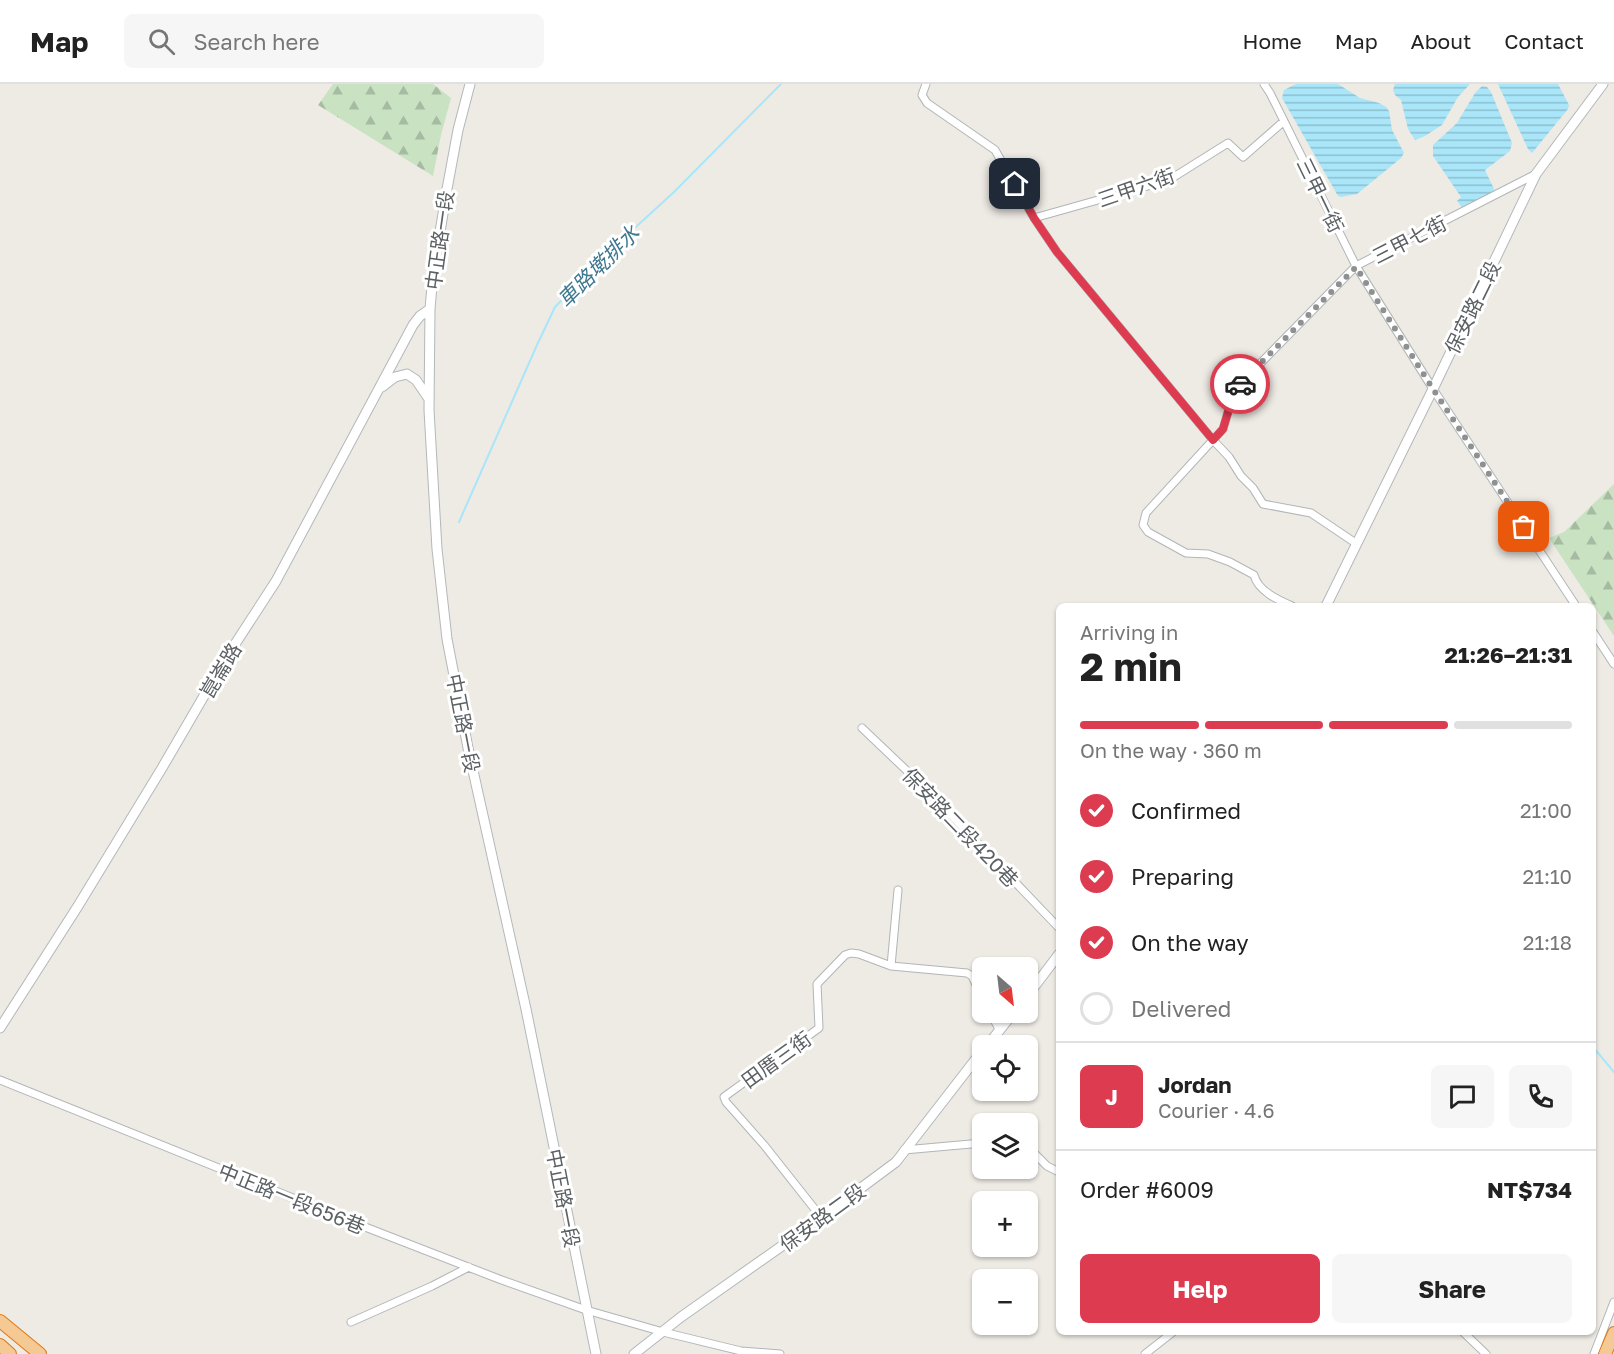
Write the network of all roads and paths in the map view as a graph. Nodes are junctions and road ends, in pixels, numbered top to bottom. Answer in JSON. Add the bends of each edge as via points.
{"nodes":[{"id":1,"x":471,"y":84,"type":"edge"},
{"id":2,"x":926,"y":84,"type":"edge"},
{"id":3,"x":1264,"y":84,"type":"edge"},
{"id":4,"x":1603,"y":84,"type":"edge"},
{"id":5,"x":1284,"y":121,"type":"junction"},
{"id":6,"x":1536,"y":174,"type":"junction"},
{"id":7,"x":1034,"y":218,"type":"junction"},
{"id":8,"x":1356,"y":267,"type":"junction"},
{"id":9,"x":430,"y":309,"type":"junction"},
{"id":10,"x":1433,"y":389,"type":"junction"},
{"id":11,"x":377,"y":391,"type":"junction"},
{"id":12,"x":429,"y":399,"type":"junction"},
{"id":13,"x":1213,"y":440,"type":"junction"},
{"id":14,"x":1357,"y":544,"type":"junction"},
{"id":15,"x":1286,"y":603,"type":"edge"},
{"id":16,"x":1328,"y":603,"type":"edge"},
{"id":17,"x":1574,"y":603,"type":"edge"},
{"id":18,"x":1596,"y":637,"type":"edge"},
{"id":19,"x":1614,"y":664,"type":"edge"},
{"id":20,"x":862,"y":728,"type":"dead end"},
{"id":21,"x":898,"y":890,"type":"dead end"},
{"id":22,"x":1056,"y":925,"type":"edge"},
{"id":23,"x":1056,"y":958,"type":"edge"},
{"id":24,"x":891,"y":966,"type":"junction"},
{"id":25,"x":972,"y":976,"type":"edge"},
{"id":26,"x":1038,"y":982,"type":"edge"},
{"id":27,"x":996,"y":1023,"type":"edge"},
{"id":28,"x":1006,"y":1023,"type":"edge"},
{"id":29,"x":0,"y":1028,"type":"edge"},
{"id":30,"x":1000,"y":1031,"type":"junction"},
{"id":31,"x":997,"y":1035,"type":"edge"},
{"id":32,"x":972,"y":1064,"type":"edge"},
{"id":33,"x":0,"y":1080,"type":"edge"},
{"id":34,"x":972,"y":1144,"type":"edge"},
{"id":35,"x":904,"y":1150,"type":"junction"},
{"id":36,"x":1038,"y":1157,"type":"edge"},
{"id":37,"x":1056,"y":1170,"type":"edge"},
{"id":38,"x":821,"y":1217,"type":"junction"},
{"id":39,"x":469,"y":1267,"type":"junction"},
{"id":40,"x":1614,"y":1302,"type":"edge"},
{"id":41,"x":586,"y":1310,"type":"junction"},
{"id":42,"x":0,"y":1321,"type":"edge"},
{"id":43,"x":351,"y":1322,"type":"dead end"},
{"id":44,"x":663,"y":1332,"type":"junction"},
{"id":45,"x":1169,"y":1335,"type":"edge"},
{"id":46,"x":1466,"y":1335,"type":"edge"},
{"id":47,"x":1613,"y":1335,"type":"edge"},
{"id":48,"x":0,"y":1346,"type":"edge"},
{"id":49,"x":10,"y":1354,"type":"edge"},
{"id":50,"x":40,"y":1354,"type":"edge"},
{"id":51,"x":596,"y":1354,"type":"edge"},
{"id":52,"x":634,"y":1354,"type":"edge"},
{"id":53,"x":780,"y":1354,"type":"edge"},
{"id":54,"x":1145,"y":1354,"type":"edge"},
{"id":55,"x":1486,"y":1354,"type":"edge"},
{"id":56,"x":1594,"y":1354,"type":"edge"},
{"id":57,"x":1605,"y":1354,"type":"edge"}],
"edges":[{"from":1,"to":9,"type":"street","name":"中正路一段","via":[[447,189]]},
{"from":2,"to":7,"type":"street","via":[[922,95],[927,103],[995,150]]},
{"from":3,"to":5,"type":"street","name":"三甲一街"},
{"from":4,"to":6,"type":"street","name":"保安路二段"},
{"from":5,"to":7,"type":"street","name":"三甲六街","via":[[1244,157],[1228,143],[1169,180]]},
{"from":5,"to":8,"type":"street","name":"三甲一街"},
{"from":6,"to":8,"type":"street","name":"三甲七街"},
{"from":6,"to":10,"type":"street","name":"保安路二段"},
{"from":7,"to":13,"type":"street","via":[[1057,252]]},
{"from":8,"to":10,"type":"street","name":"三甲一街"},
{"from":8,"to":13,"type":"street","name":"三甲七街","via":[[1241,383],[1223,429]]},
{"from":9,"to":11,"type":"street","name":"崑崙路","via":[[413,325]]},
{"from":9,"to":12,"type":"street","name":"中正路一段"},
{"from":10,"to":14,"type":"street","name":"保安路二段"},
{"from":10,"to":17,"type":"street","name":"三甲一街"},
{"from":11,"to":12,"type":"street","via":[[395,377],[407,374]]},
{"from":11,"to":29,"type":"street","name":"崑崙路","via":[[276,581]]},
{"from":12,"to":41,"type":"street","name":"中正路一段","via":[[437,549],[447,639]]},
{"from":13,"to":14,"type":"street","via":[[1263,504],[1311,513]]},
{"from":13,"to":15,"type":"street","name":"三甲七街","via":[[1146,513],[1143,525],[1148,532],[1186,553],[1208,554],[1254,574],[1255,580],[1273,597]]},
{"from":14,"to":16,"type":"street","name":"保安路二段"},
{"from":18,"to":19,"type":"street"},
{"from":20,"to":22,"type":"street","name":"保安路二段420巷"},
{"from":21,"to":24,"type":"street"},
{"from":23,"to":26,"type":"street"},
{"from":24,"to":25,"type":"street","name":"田厝三街"},
{"from":24,"to":38,"type":"street","name":"田厝三街","via":[[859,954],[846,955],[817,984],[819,1028],[724,1097]]},
{"from":27,"to":30,"type":"street"},
{"from":28,"to":30,"type":"street"},
{"from":30,"to":31,"type":"street"},
{"from":32,"to":35,"type":"street","name":"保安路二段"},
{"from":33,"to":39,"type":"street","name":"中正路一段656巷"},
{"from":34,"to":35,"type":"street"},
{"from":35,"to":38,"type":"street","name":"保安路二段","via":[[896,1162]]},
{"from":36,"to":37,"type":"street"},
{"from":38,"to":44,"type":"street","name":"保安路二段"},
{"from":39,"to":41,"type":"street","name":"中正路一段656巷"},
{"from":39,"to":43,"type":"street"},
{"from":40,"to":56,"type":"street"},
{"from":41,"to":44,"type":"street","name":"中正路一段656巷"},
{"from":41,"to":51,"type":"street","name":"中正路一段"},
{"from":42,"to":50,"type":"highway"},
{"from":44,"to":52,"type":"street","name":"保安路二段"},
{"from":44,"to":53,"type":"street","name":"中正路一段656巷","via":[[741,1351]]},
{"from":45,"to":54,"type":"street"},
{"from":46,"to":55,"type":"street"},
{"from":47,"to":57,"type":"highway"},
{"from":48,"to":49,"type":"highway"}]}
